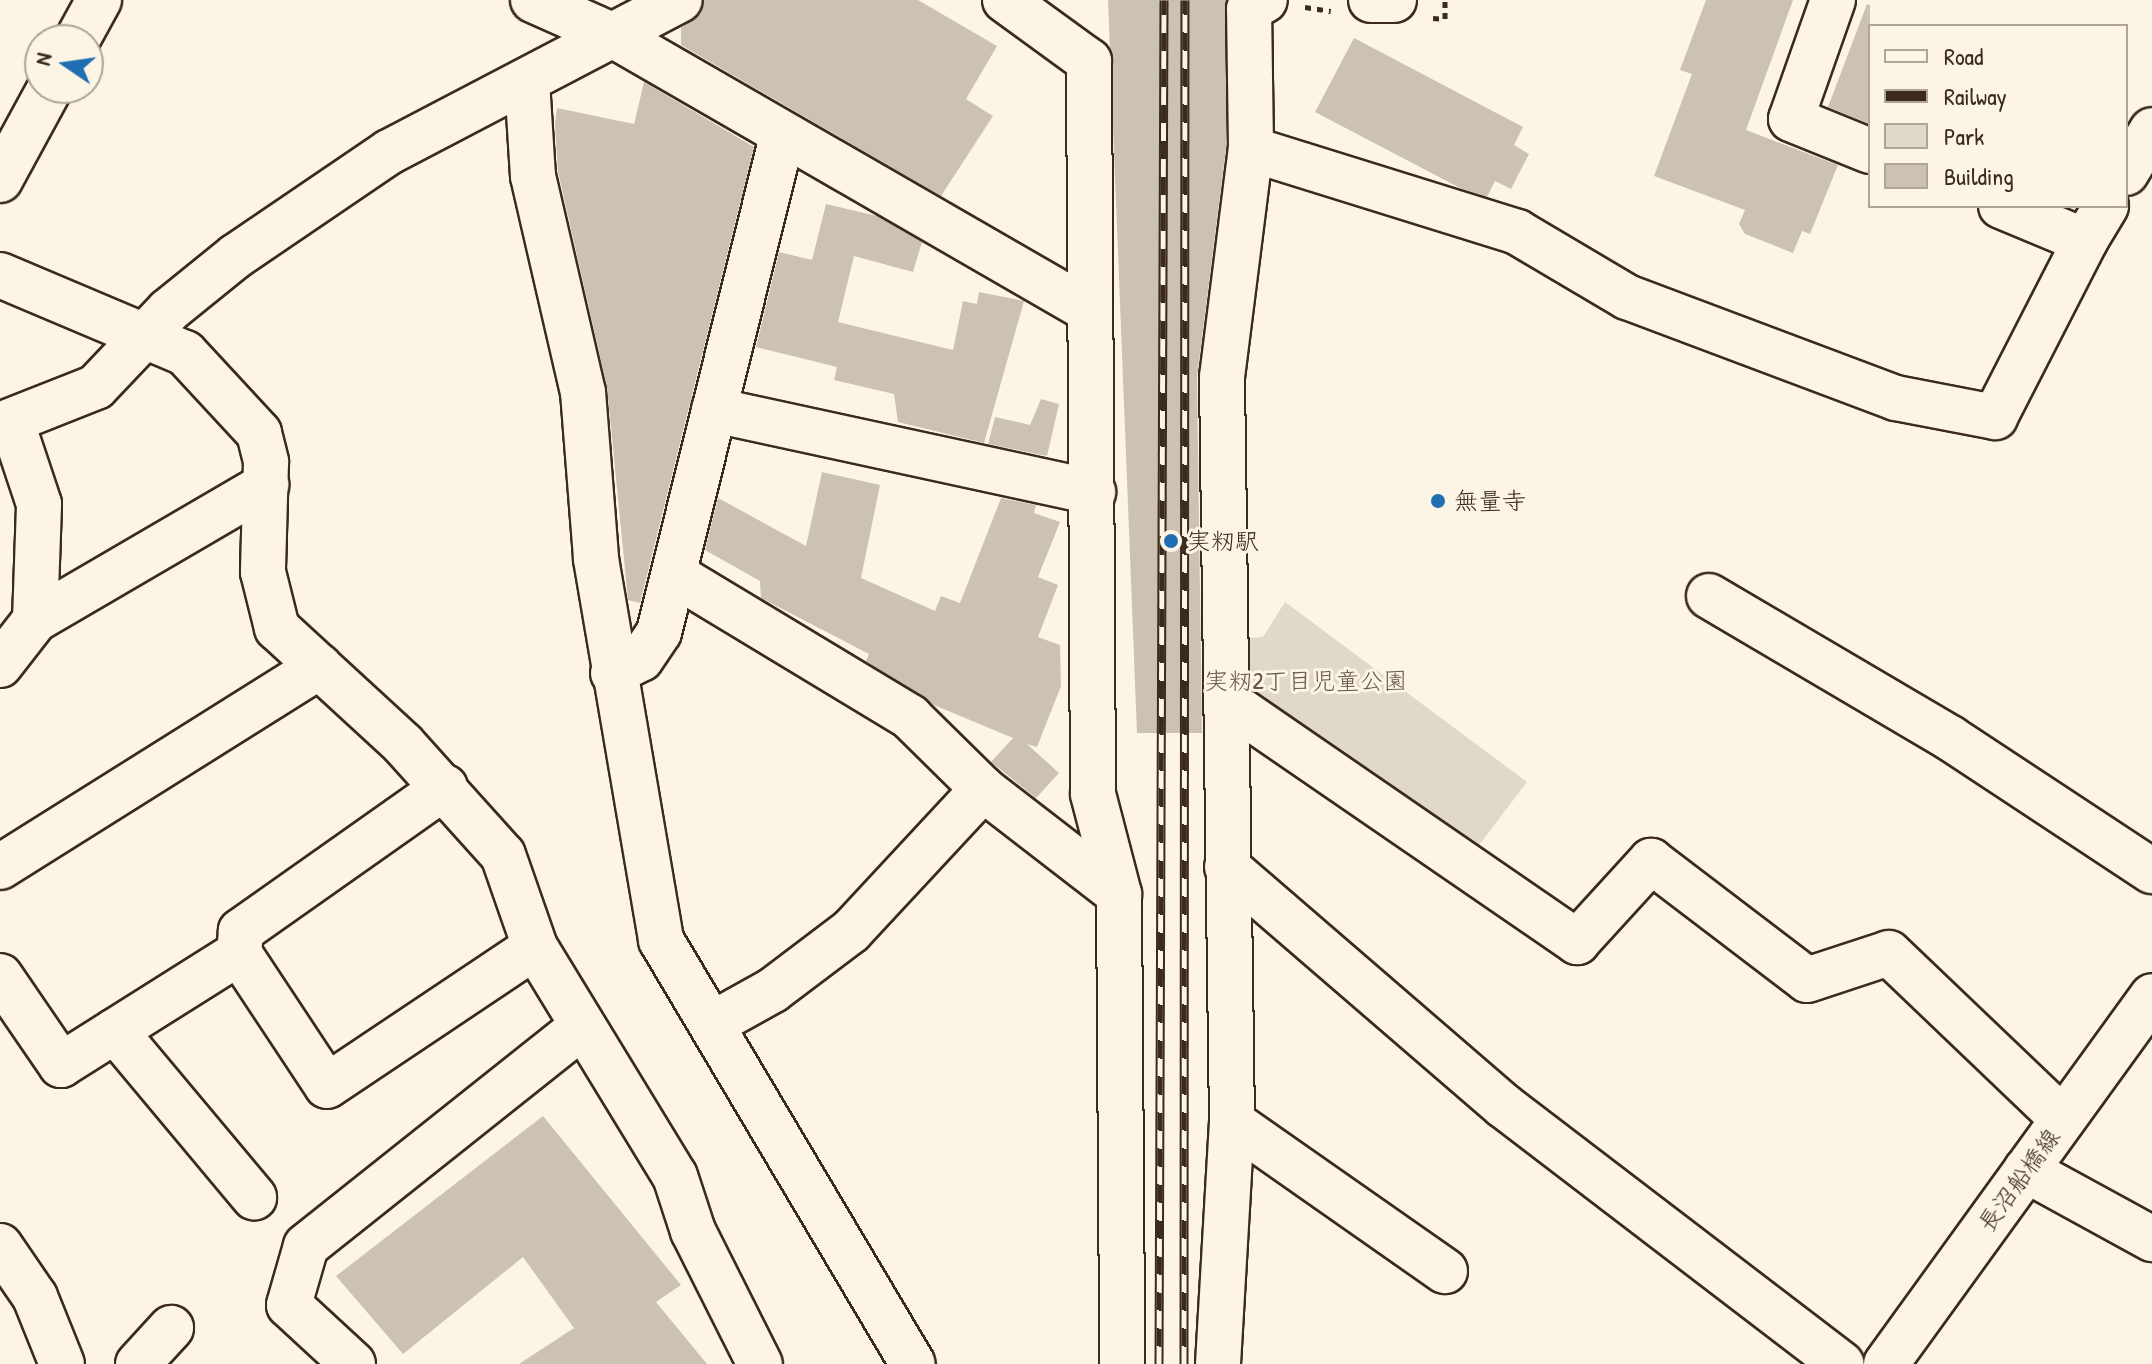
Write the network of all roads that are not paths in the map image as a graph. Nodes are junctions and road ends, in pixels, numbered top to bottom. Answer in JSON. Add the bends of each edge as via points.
{"nodes":[{"id":1,"x":99,"y":0,"type":"edge"},
{"id":2,"x":533,"y":0,"type":"edge"},
{"id":3,"x":680,"y":0,"type":"edge"},
{"id":4,"x":1005,"y":0,"type":"edge"},
{"id":5,"x":1265,"y":0,"type":"edge"},
{"id":6,"x":1371,"y":0,"type":"edge"},
{"id":7,"x":1394,"y":0,"type":"edge"},
{"id":8,"x":1833,"y":0,"type":"edge"},
{"id":9,"x":86,"y":24,"type":"edge"},
{"id":10,"x":616,"y":37,"type":"junction"},
{"id":11,"x":527,"y":81,"type":"junction"},
{"id":12,"x":41,"y":104,"type":"edge"},
{"id":13,"x":2152,"y":130,"type":"edge"},
{"id":14,"x":782,"y":137,"type":"junction"},
{"id":15,"x":1251,"y":149,"type":"junction"},
{"id":16,"x":1868,"y":150,"type":"edge"},
{"id":17,"x":2128,"y":170,"type":"edge"},
{"id":18,"x":0,"y":180,"type":"edge"},
{"id":19,"x":2012,"y":208,"type":"edge"},
{"id":20,"x":2096,"y":223,"type":"edge"},
{"id":21,"x":0,"y":275,"type":"edge"},
{"id":22,"x":1089,"y":310,"type":"junction"},
{"id":23,"x":148,"y":336,"type":"junction"},
{"id":24,"x":714,"y":410,"type":"junction"},
{"id":25,"x":6,"y":424,"type":"edge"},
{"id":26,"x":266,"y":485,"type":"junction"},
{"id":27,"x":1093,"y":492,"type":"junction"},
{"id":28,"x":675,"y":575,"type":"junction"},
{"id":29,"x":1709,"y":596,"type":"dead end"},
{"id":30,"x":35,"y":620,"type":"junction"},
{"id":31,"x":0,"y":665,"type":"edge"},
{"id":32,"x":319,"y":667,"type":"junction"},
{"id":33,"x":613,"y":673,"type":"junction"},
{"id":34,"x":1228,"y":702,"type":"junction"},
{"id":35,"x":445,"y":787,"type":"junction"},
{"id":36,"x":983,"y":789,"type":"junction"},
{"id":37,"x":0,"y":867,"type":"edge"},
{"id":38,"x":1227,"y":867,"type":"junction"},
{"id":39,"x":2152,"y":871,"type":"edge"},
{"id":40,"x":1119,"y":894,"type":"junction"},
{"id":41,"x":535,"y":947,"type":"junction"},
{"id":42,"x":239,"y":953,"type":"junction"},
{"id":43,"x":0,"y":976,"type":"edge"},
{"id":44,"x":2152,"y":996,"type":"edge"},
{"id":45,"x":712,"y":1024,"type":"junction"},
{"id":46,"x":580,"y":1028,"type":"junction"},
{"id":47,"x":115,"y":1031,"type":"junction"},
{"id":48,"x":2063,"y":1119,"type":"junction"},
{"id":49,"x":1232,"y":1122,"type":"junction"},
{"id":50,"x":2026,"y":1170,"type":"junction"},
{"id":51,"x":254,"y":1197,"type":"dead end"},
{"id":52,"x":2152,"y":1239,"type":"edge"},
{"id":53,"x":0,"y":1246,"type":"edge"},
{"id":54,"x":1445,"y":1271,"type":"dead end"},
{"id":55,"x":171,"y":1328,"type":"dead end"},
{"id":56,"x":1898,"y":1360,"type":"edge"},
{"id":57,"x":62,"y":1364,"type":"edge"},
{"id":58,"x":138,"y":1364,"type":"edge"},
{"id":59,"x":353,"y":1364,"type":"edge"},
{"id":60,"x":760,"y":1364,"type":"edge"},
{"id":61,"x":913,"y":1364,"type":"edge"},
{"id":62,"x":1122,"y":1364,"type":"edge"},
{"id":63,"x":1218,"y":1364,"type":"edge"},
{"id":64,"x":1842,"y":1364,"type":"edge"}],
"edges":[{"from":1,"to":9,"type":"street"},
{"from":2,"to":10,"type":"street"},
{"from":3,"to":10,"type":"street"},
{"from":4,"to":22,"type":"street","via":[[1089,61]]},
{"from":5,"to":15,"type":"street","via":[[1249,9]]},
{"from":6,"to":7,"type":"street"},
{"from":8,"to":16,"type":"street","via":[[1791,119]]},
{"from":10,"to":11,"type":"street"},
{"from":10,"to":14,"type":"street"},
{"from":11,"to":23,"type":"street","via":[[303,206],[168,311]]},
{"from":11,"to":33,"type":"street","via":[[536,190],[583,392]]},
{"from":12,"to":18,"type":"street"},
{"from":13,"to":17,"type":"street"},
{"from":14,"to":22,"type":"street"},
{"from":14,"to":24,"type":"street"},
{"from":15,"to":20,"type":"street","via":[[1517,232],[1627,297],[1896,398],[1995,417]]},
{"from":15,"to":34,"type":"street","via":[[1222,377]]},
{"from":19,"to":20,"type":"street"},
{"from":21,"to":23,"type":"street"},
{"from":22,"to":27,"type":"street"},
{"from":23,"to":25,"type":"street","via":[[96,387]]},
{"from":23,"to":26,"type":"street","via":[[185,353],[259,433]]},
{"from":24,"to":27,"type":"street"},
{"from":24,"to":28,"type":"street"},
{"from":25,"to":30,"type":"street","via":[[39,504]]},
{"from":26,"to":30,"type":"street"},
{"from":26,"to":32,"type":"street","via":[[263,572],[277,628]]},
{"from":27,"to":40,"type":"street","via":[[1093,794]]},
{"from":28,"to":33,"type":"street","via":[[653,641],[641,659]]},
{"from":28,"to":36,"type":"street","via":[[910,717]]},
{"from":29,"to":39,"type":"street","via":[[1950,738]]},
{"from":30,"to":31,"type":"street"},
{"from":32,"to":35,"type":"street"},
{"from":32,"to":37,"type":"street"},
{"from":33,"to":45,"type":"street","via":[[661,940]]},
{"from":34,"to":38,"type":"street"},
{"from":34,"to":48,"type":"street","via":[[1577,942],[1651,861],[1807,980],[1889,953]]},
{"from":35,"to":41,"type":"street","via":[[503,855]]},
{"from":35,"to":42,"type":"street","via":[[241,931]]},
{"from":36,"to":40,"type":"street"},
{"from":36,"to":45,"type":"street","via":[[851,931],[773,990]]},
{"from":38,"to":49,"type":"street"},
{"from":38,"to":64,"type":"street","via":[[1504,1106]]},
{"from":40,"to":62,"type":"street"},
{"from":41,"to":42,"type":"street","via":[[327,1086]]},
{"from":41,"to":46,"type":"street"},
{"from":42,"to":47,"type":"street"},
{"from":43,"to":47,"type":"street","via":[[61,1065]]},
{"from":44,"to":48,"type":"street","name":"長沼船橋線"},
{"from":45,"to":61,"type":"street"},
{"from":46,"to":59,"type":"street","via":[[306,1246],[289,1305]]},
{"from":46,"to":60,"type":"street","via":[[675,1176],[693,1231]]},
{"from":47,"to":51,"type":"street"},
{"from":48,"to":50,"type":"street","name":"長沼船橋線"},
{"from":49,"to":54,"type":"street"},
{"from":49,"to":63,"type":"street"},
{"from":50,"to":52,"type":"street"},
{"from":50,"to":56,"type":"street","name":"長沼船橋線"},
{"from":53,"to":57,"type":"street","via":[[35,1297]]},
{"from":55,"to":58,"type":"street"}]}
